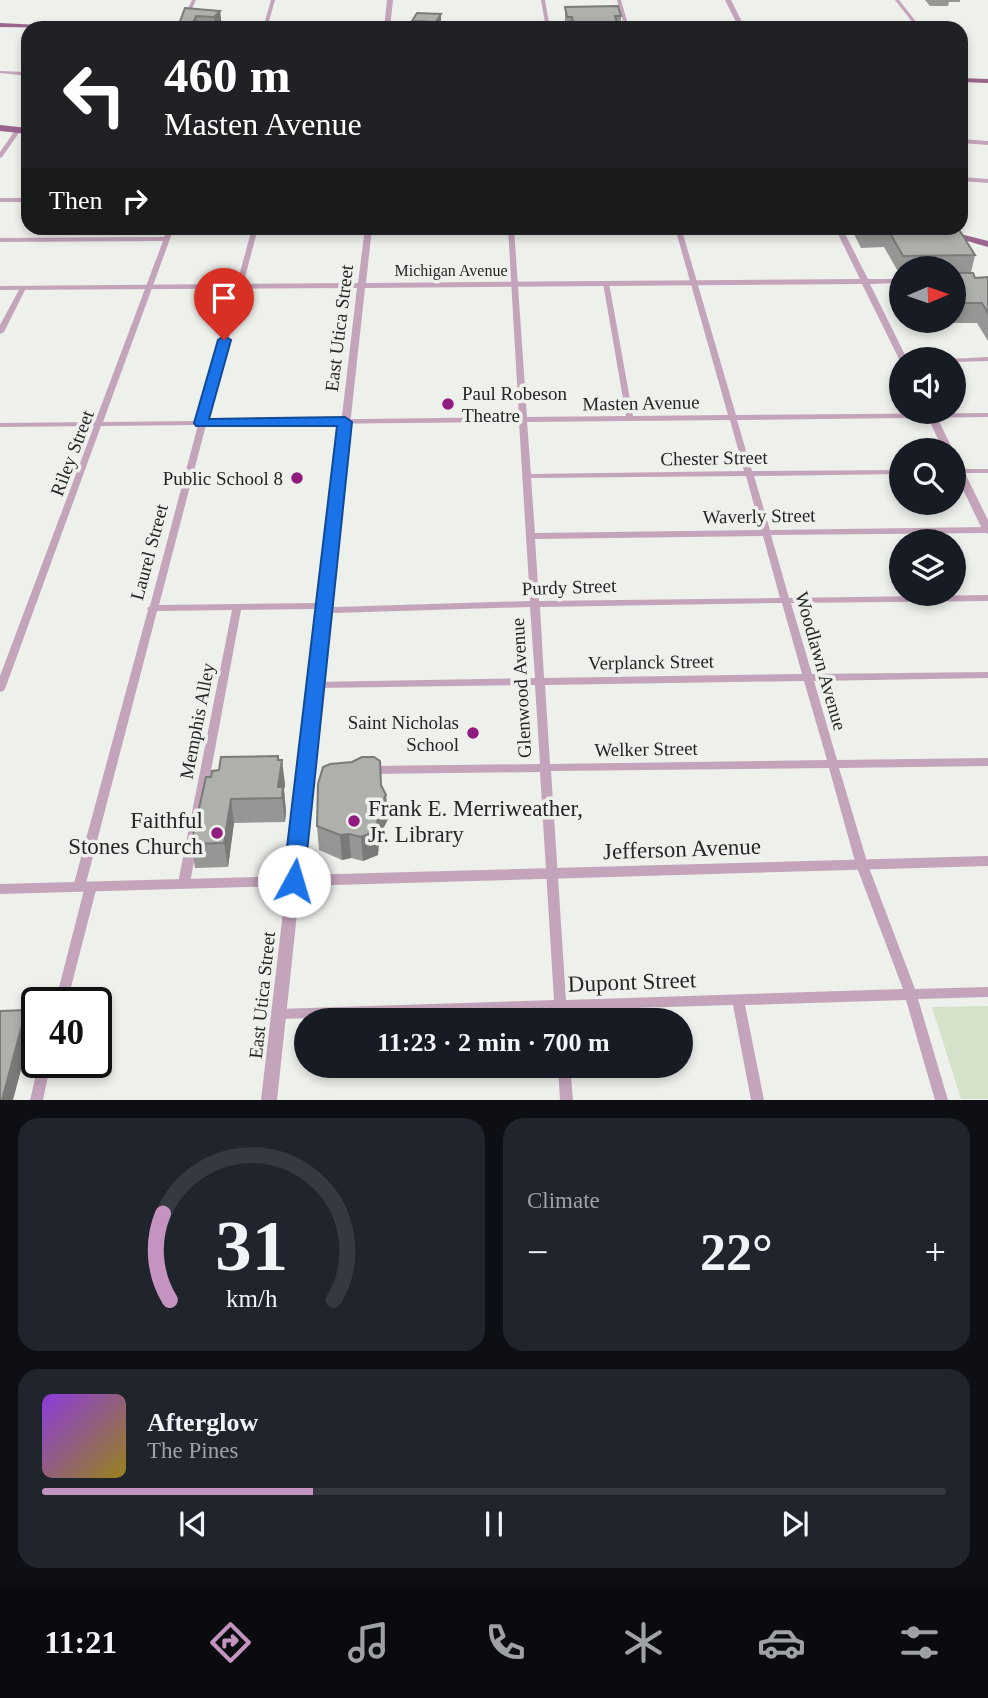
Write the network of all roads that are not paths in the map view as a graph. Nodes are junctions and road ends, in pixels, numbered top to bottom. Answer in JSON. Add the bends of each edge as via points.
{"nodes":[{"id":1,"x":194,"y":0,"type":"edge"},
{"id":2,"x":273,"y":0,"type":"edge"},
{"id":3,"x":390,"y":0,"type":"edge"},
{"id":4,"x":543,"y":0,"type":"edge"},
{"id":5,"x":619,"y":0,"type":"edge"},
{"id":6,"x":728,"y":0,"type":"edge"},
{"id":7,"x":897,"y":0,"type":"edge"},
{"id":8,"x":184,"y":21,"type":"edge"},
{"id":9,"x":267,"y":21,"type":"edge"},
{"id":10,"x":388,"y":21,"type":"edge"},
{"id":11,"x":547,"y":21,"type":"edge"},
{"id":12,"x":625,"y":21,"type":"edge"},
{"id":13,"x":738,"y":21,"type":"edge"},
{"id":14,"x":914,"y":21,"type":"edge"},
{"id":15,"x":0,"y":25,"type":"edge"},
{"id":16,"x":21,"y":26,"type":"edge"},
{"id":17,"x":0,"y":72,"type":"edge"},
{"id":18,"x":21,"y":74,"type":"edge"},
{"id":19,"x":968,"y":81,"type":"edge"},
{"id":20,"x":988,"y":82,"type":"edge"},
{"id":21,"x":0,"y":128,"type":"edge"},
{"id":22,"x":21,"y":130,"type":"edge"},
{"id":23,"x":21,"y":132,"type":"edge"},
{"id":24,"x":968,"y":142,"type":"edge"},
{"id":25,"x":988,"y":143,"type":"edge"},
{"id":26,"x":0,"y":156,"type":"edge"},
{"id":27,"x":968,"y":180,"type":"edge"},
{"id":28,"x":988,"y":181,"type":"edge"},
{"id":29,"x":0,"y":200,"type":"edge"},
{"id":30,"x":21,"y":200,"type":"edge"},
{"id":31,"x":168,"y":235,"type":"edge"},
{"id":32,"x":253,"y":235,"type":"edge"},
{"id":33,"x":367,"y":235,"type":"edge"},
{"id":34,"x":512,"y":235,"type":"edge"},
{"id":35,"x":680,"y":235,"type":"edge"},
{"id":36,"x":842,"y":235,"type":"edge"},
{"id":37,"x":954,"y":235,"type":"edge"},
{"id":38,"x":167,"y":239,"type":"junction"},
{"id":39,"x":0,"y":240,"type":"edge"},
{"id":40,"x":988,"y":244,"type":"edge"},
{"id":41,"x":865,"y":281,"type":"junction"},
{"id":42,"x":889,"y":281,"type":"edge"},
{"id":43,"x":694,"y":282,"type":"junction"},
{"id":44,"x":515,"y":283,"type":"junction"},
{"id":45,"x":606,"y":283,"type":"junction"},
{"id":46,"x":362,"y":285,"type":"junction"},
{"id":47,"x":239,"y":286,"type":"junction"},
{"id":48,"x":150,"y":287,"type":"junction"},
{"id":49,"x":0,"y":288,"type":"edge"},
{"id":50,"x":23,"y":288,"type":"junction"},
{"id":51,"x":0,"y":332,"type":"edge"},
{"id":52,"x":898,"y":347,"type":"edge"},
{"id":53,"x":988,"y":359,"type":"edge"},
{"id":54,"x":966,"y":360,"type":"edge"},
{"id":55,"x":889,"y":414,"type":"edge"},
{"id":56,"x":966,"y":414,"type":"edge"},
{"id":57,"x":988,"y":415,"type":"edge"},
{"id":58,"x":732,"y":417,"type":"junction"},
{"id":59,"x":630,"y":418,"type":"junction"},
{"id":60,"x":523,"y":420,"type":"junction"},
{"id":61,"x":345,"y":422,"type":"junction"},
{"id":62,"x":100,"y":423,"type":"junction"},
{"id":63,"x":201,"y":423,"type":"junction"},
{"id":64,"x":0,"y":425,"type":"edge"},
{"id":65,"x":966,"y":469,"type":"edge"},
{"id":66,"x":988,"y":471,"type":"edge"},
{"id":67,"x":889,"y":472,"type":"edge"},
{"id":68,"x":749,"y":473,"type":"junction"},
{"id":69,"x":527,"y":476,"type":"junction"},
{"id":70,"x":966,"y":489,"type":"edge"},
{"id":71,"x":988,"y":531,"type":"edge"},
{"id":72,"x":766,"y":533,"type":"junction"},
{"id":73,"x":531,"y":536,"type":"junction"},
{"id":74,"x":988,"y":598,"type":"edge"},
{"id":75,"x":785,"y":600,"type":"junction"},
{"id":76,"x":536,"y":605,"type":"junction"},
{"id":77,"x":237,"y":607,"type":"junction"},
{"id":78,"x":323,"y":607,"type":"junction"},
{"id":79,"x":152,"y":608,"type":"junction"},
{"id":80,"x":988,"y":675,"type":"edge"},
{"id":81,"x":807,"y":677,"type":"junction"},
{"id":82,"x":540,"y":681,"type":"junction"},
{"id":83,"x":315,"y":685,"type":"junction"},
{"id":84,"x":0,"y":689,"type":"edge"},
{"id":85,"x":988,"y":762,"type":"edge"},
{"id":86,"x":832,"y":764,"type":"junction"},
{"id":87,"x":545,"y":768,"type":"junction"},
{"id":88,"x":319,"y":771,"type":"edge"},
{"id":89,"x":356,"y":771,"type":"edge"},
{"id":90,"x":305,"y":772,"type":"junction"},
{"id":91,"x":988,"y":861,"type":"edge"},
{"id":92,"x":862,"y":865,"type":"junction"},
{"id":93,"x":553,"y":873,"type":"junction"},
{"id":94,"x":294,"y":881,"type":"junction"},
{"id":95,"x":184,"y":883,"type":"junction"},
{"id":96,"x":85,"y":887,"type":"junction"},
{"id":97,"x":0,"y":889,"type":"edge"},
{"id":98,"x":64,"y":987,"type":"edge"},
{"id":99,"x":988,"y":992,"type":"edge"},
{"id":100,"x":911,"y":995,"type":"junction"},
{"id":101,"x":738,"y":1000,"type":"junction"},
{"id":102,"x":560,"y":1005,"type":"junction"},
{"id":103,"x":560,"y":1008,"type":"edge"},
{"id":104,"x":278,"y":1014,"type":"junction"},
{"id":105,"x":42,"y":1078,"type":"edge"},
{"id":106,"x":565,"y":1078,"type":"edge"},
{"id":107,"x":36,"y":1100,"type":"edge"},
{"id":108,"x":268,"y":1100,"type":"edge"},
{"id":109,"x":567,"y":1100,"type":"edge"},
{"id":110,"x":758,"y":1100,"type":"edge"},
{"id":111,"x":942,"y":1100,"type":"edge"}],
"edges":[{"from":1,"to":8,"type":"street"},
{"from":2,"to":9,"type":"street"},
{"from":3,"to":10,"type":"street"},
{"from":4,"to":11,"type":"street"},
{"from":5,"to":12,"type":"street"},
{"from":6,"to":13,"type":"street"},
{"from":7,"to":14,"type":"street"},
{"from":15,"to":16,"type":"main road"},
{"from":17,"to":18,"type":"street"},
{"from":19,"to":20,"type":"main road"},
{"from":21,"to":22,"type":"main road"},
{"from":23,"to":26,"type":"street"},
{"from":24,"to":25,"type":"street"},
{"from":27,"to":28,"type":"street"},
{"from":29,"to":30,"type":"street"},
{"from":31,"to":38,"type":"street","name":"Riley Street"},
{"from":32,"to":47,"type":"street","name":"Laurel Street"},
{"from":33,"to":46,"type":"street","name":"East Utica Street"},
{"from":34,"to":44,"type":"street","name":"Glenwood Avenue"},
{"from":35,"to":43,"type":"street","name":"Woodlawn Avenue"},
{"from":36,"to":41,"type":"street"},
{"from":37,"to":40,"type":"main road"},
{"from":38,"to":39,"type":"street"},
{"from":38,"to":48,"type":"street","name":"Riley Street"},
{"from":41,"to":42,"type":"street","name":"Michigan Avenue"},
{"from":41,"to":43,"type":"street","name":"Michigan Avenue"},
{"from":41,"to":52,"type":"street"},
{"from":43,"to":45,"type":"street","name":"Michigan Avenue"},
{"from":43,"to":58,"type":"street","name":"Woodlawn Avenue"},
{"from":44,"to":45,"type":"street","name":"Michigan Avenue"},
{"from":44,"to":46,"type":"street","name":"Michigan Avenue"},
{"from":44,"to":60,"type":"street","name":"Glenwood Avenue"},
{"from":45,"to":59,"type":"street"},
{"from":46,"to":47,"type":"street","name":"Michigan Avenue"},
{"from":46,"to":61,"type":"street","name":"East Utica Street"},
{"from":47,"to":48,"type":"street","name":"Michigan Avenue"},
{"from":47,"to":63,"type":"street","name":"Laurel Street"},
{"from":48,"to":50,"type":"street","name":"Michigan Avenue"},
{"from":48,"to":62,"type":"street","name":"Riley Street"},
{"from":49,"to":50,"type":"street","name":"Michigan Avenue"},
{"from":50,"to":51,"type":"street"},
{"from":53,"to":54,"type":"street"},
{"from":55,"to":58,"type":"street","name":"Masten Avenue"},
{"from":56,"to":57,"type":"street","name":"Masten Avenue"},
{"from":58,"to":59,"type":"street","name":"Masten Avenue"},
{"from":58,"to":68,"type":"street","name":"Woodlawn Avenue"},
{"from":59,"to":60,"type":"street","name":"Masten Avenue"},
{"from":60,"to":61,"type":"street","name":"Masten Avenue"},
{"from":60,"to":69,"type":"street","name":"Glenwood Avenue"},
{"from":61,"to":63,"type":"street","name":"Masten Avenue"},
{"from":61,"to":78,"type":"street","name":"East Utica Street"},
{"from":62,"to":63,"type":"street","name":"Masten Avenue"},
{"from":62,"to":64,"type":"street","name":"Masten Avenue"},
{"from":62,"to":84,"type":"street","name":"Riley Street"},
{"from":63,"to":79,"type":"street","name":"Laurel Street"},
{"from":65,"to":66,"type":"street"},
{"from":67,"to":68,"type":"street","name":"Chester Street"},
{"from":68,"to":69,"type":"street","name":"Chester Street"},
{"from":68,"to":72,"type":"street","name":"Woodlawn Avenue"},
{"from":69,"to":73,"type":"street","name":"Glenwood Avenue"},
{"from":70,"to":71,"type":"street"},
{"from":71,"to":72,"type":"street","name":"Waverly Street"},
{"from":72,"to":73,"type":"street","name":"Waverly Street"},
{"from":72,"to":75,"type":"street","name":"Woodlawn Avenue"},
{"from":73,"to":76,"type":"street","name":"Glenwood Avenue"},
{"from":74,"to":75,"type":"street","name":"Purdy Street"},
{"from":75,"to":76,"type":"street","name":"Purdy Street"},
{"from":75,"to":81,"type":"street","name":"Woodlawn Avenue"},
{"from":76,"to":78,"type":"street","name":"Purdy Street"},
{"from":76,"to":82,"type":"street","name":"Glenwood Avenue"},
{"from":77,"to":78,"type":"street","name":"Purdy Street"},
{"from":77,"to":79,"type":"street","name":"Purdy Street"},
{"from":77,"to":95,"type":"street","name":"Memphis Alley"},
{"from":78,"to":83,"type":"street","name":"East Utica Street"},
{"from":79,"to":96,"type":"street","name":"Laurel Street"},
{"from":80,"to":81,"type":"street","name":"Verplanck Street"},
{"from":81,"to":82,"type":"street","name":"Verplanck Street"},
{"from":81,"to":86,"type":"street","name":"Woodlawn Avenue"},
{"from":82,"to":83,"type":"street","name":"Verplanck Street"},
{"from":82,"to":87,"type":"street","name":"Glenwood Avenue"},
{"from":83,"to":90,"type":"street","name":"East Utica Street"},
{"from":85,"to":86,"type":"street","name":"Welker Street"},
{"from":86,"to":87,"type":"street","name":"Welker Street"},
{"from":86,"to":92,"type":"street","name":"Woodlawn Avenue"},
{"from":87,"to":89,"type":"street","name":"Welker Street"},
{"from":87,"to":93,"type":"street","name":"Glenwood Avenue"},
{"from":88,"to":90,"type":"street"},
{"from":90,"to":94,"type":"street","name":"East Utica Street"},
{"from":91,"to":92,"type":"street","name":"Jefferson Avenue"},
{"from":92,"to":93,"type":"street","name":"Jefferson Avenue"},
{"from":92,"to":100,"type":"street","name":"Woodlawn Avenue"},
{"from":93,"to":94,"type":"street","name":"Jefferson Avenue"},
{"from":93,"to":102,"type":"street","name":"Glenwood Avenue"},
{"from":94,"to":95,"type":"street","name":"Jefferson Avenue"},
{"from":94,"to":104,"type":"street","name":"East Utica Street"},
{"from":95,"to":96,"type":"street","name":"Jefferson Avenue"},
{"from":96,"to":97,"type":"street","name":"Jefferson Avenue"},
{"from":96,"to":98,"type":"street","name":"Laurel Street"},
{"from":99,"to":100,"type":"street","name":"Dupont Street"},
{"from":100,"to":101,"type":"street","name":"Dupont Street"},
{"from":100,"to":111,"type":"street","name":"Woodlawn Avenue"},
{"from":101,"to":102,"type":"street","name":"Dupont Street"},
{"from":101,"to":110,"type":"street"},
{"from":102,"to":103,"type":"street","name":"Glenwood Avenue"},
{"from":102,"to":104,"type":"street","name":"Dupont Street"},
{"from":104,"to":108,"type":"street","name":"East Utica Street"},
{"from":105,"to":107,"type":"street"},
{"from":106,"to":109,"type":"street"}]}
